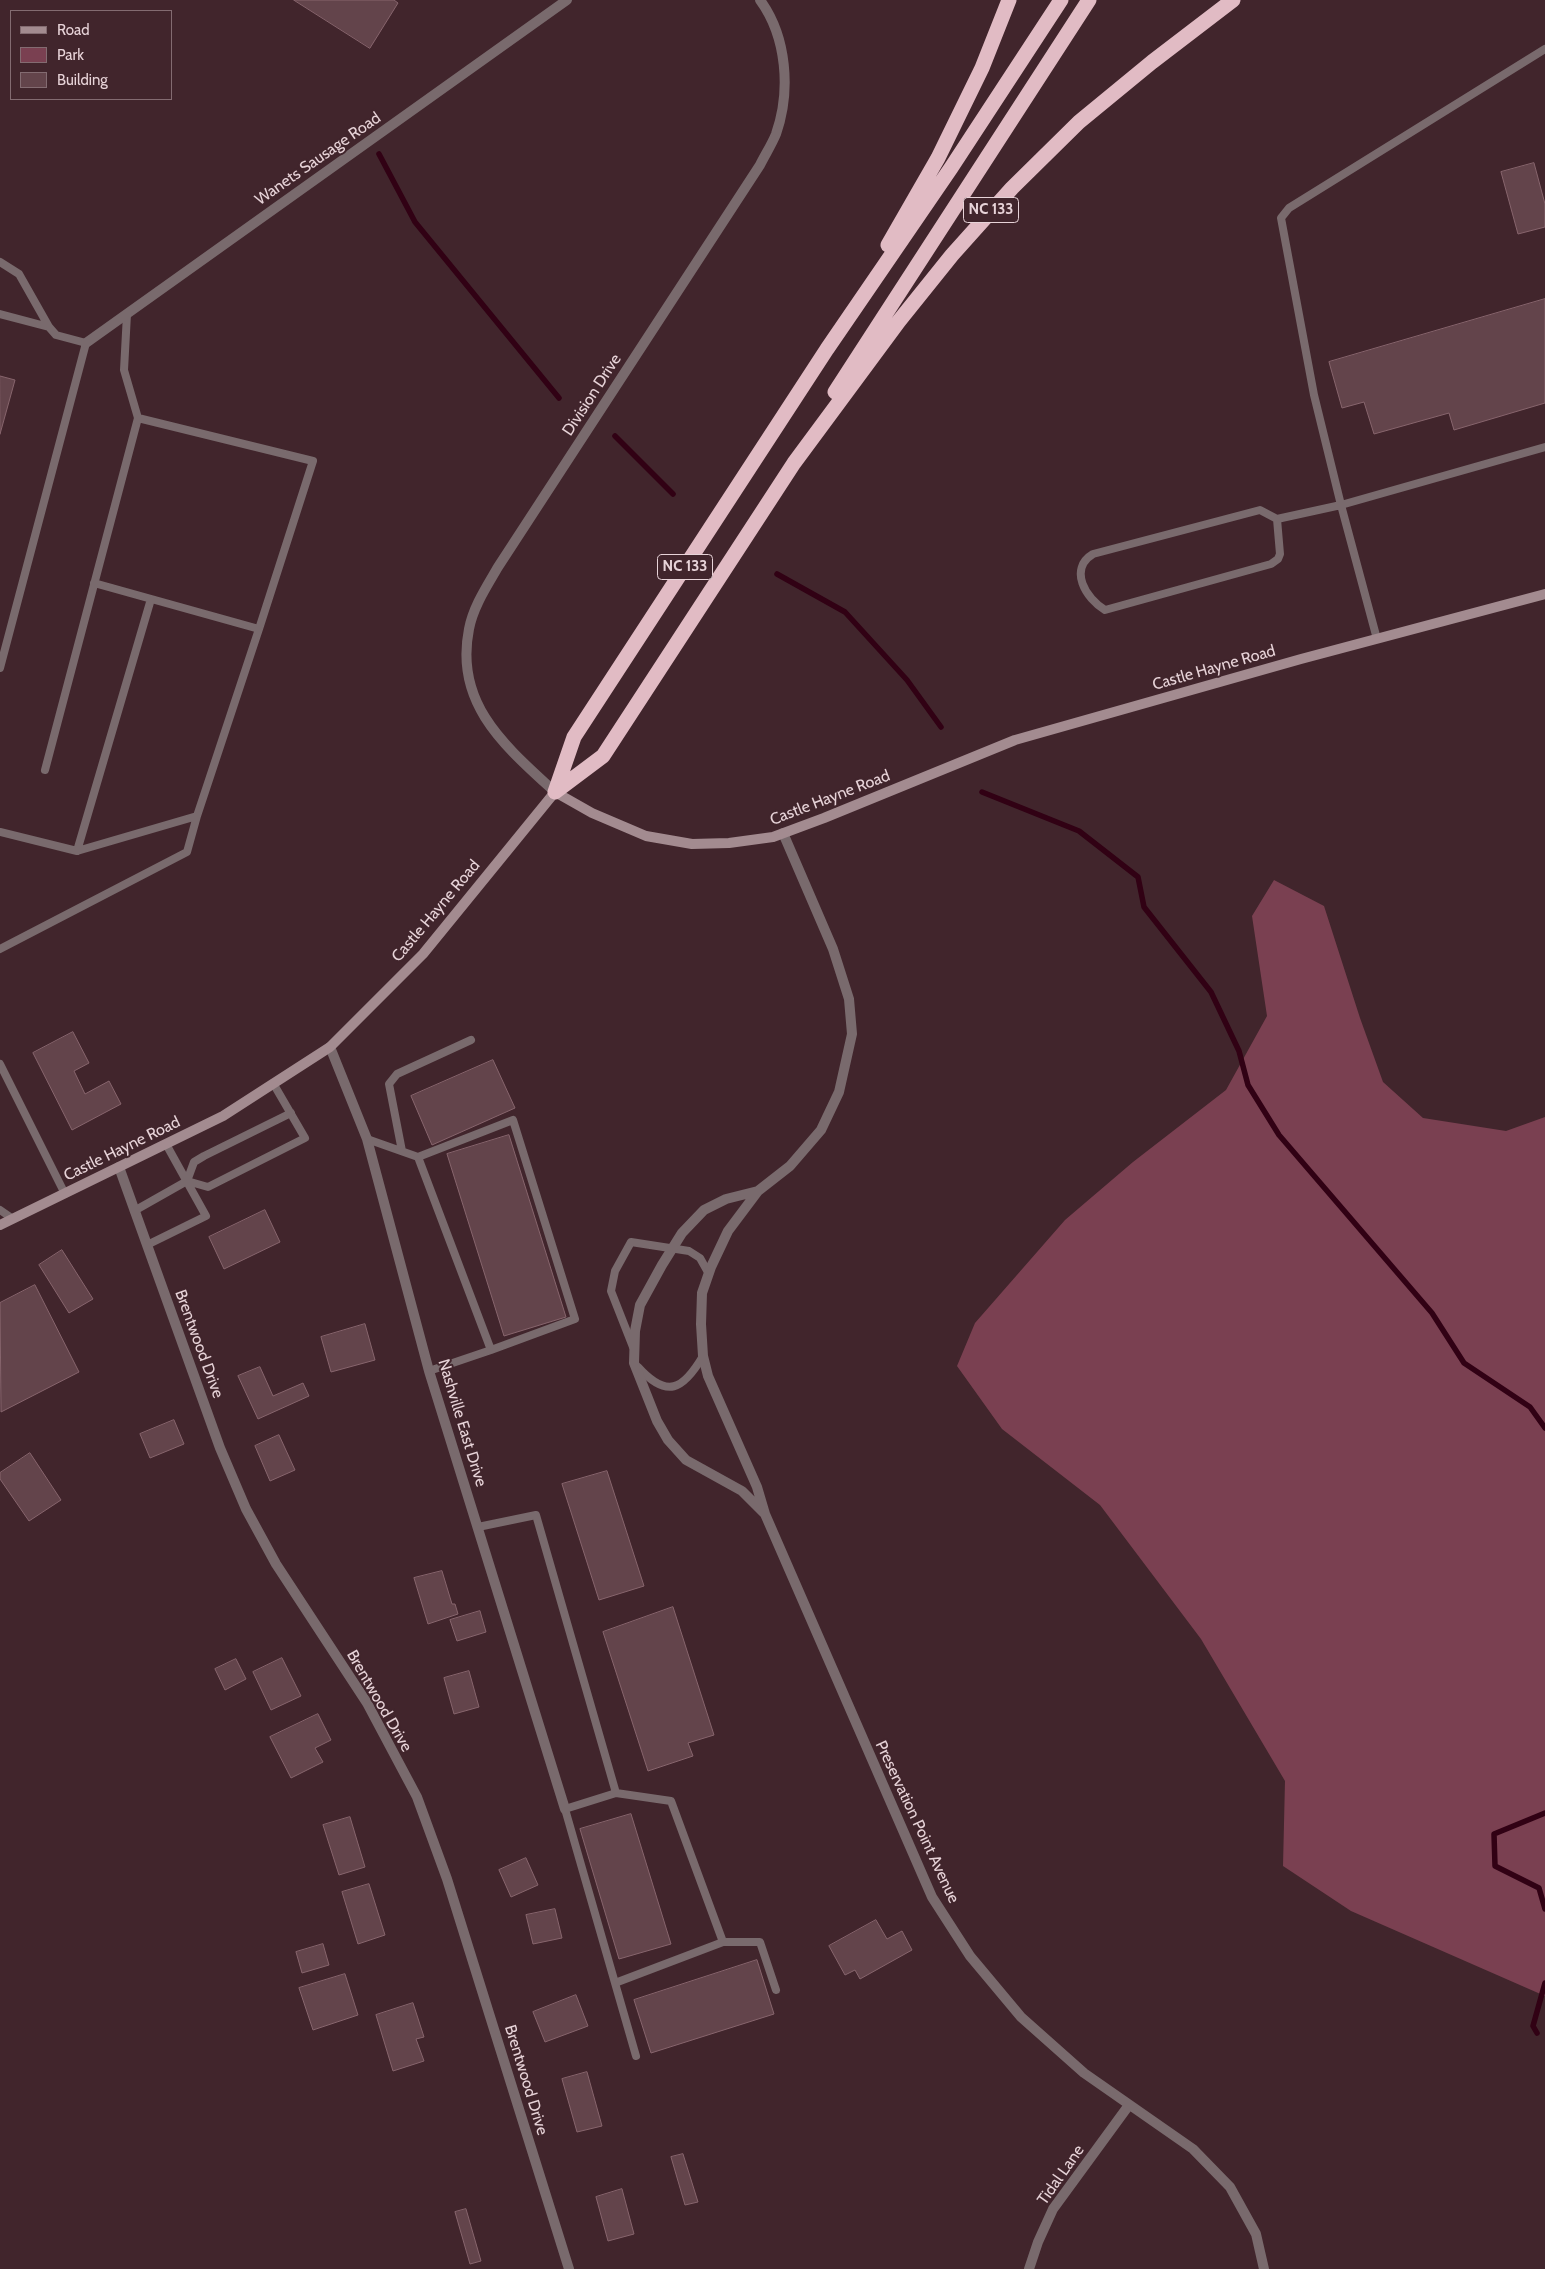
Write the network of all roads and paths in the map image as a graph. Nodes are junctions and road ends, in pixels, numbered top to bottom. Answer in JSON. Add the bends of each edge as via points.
{"nodes":[{"id":1,"x":567,"y":0,"type":"edge"},
{"id":2,"x":760,"y":0,"type":"edge"},
{"id":3,"x":1009,"y":0,"type":"edge"},
{"id":4,"x":1061,"y":0,"type":"edge"},
{"id":5,"x":1089,"y":0,"type":"edge"},
{"id":6,"x":1233,"y":0,"type":"edge"},
{"id":7,"x":1545,"y":49,"type":"edge"},
{"id":8,"x":0,"y":262,"type":"edge"},
{"id":9,"x":0,"y":314,"type":"edge"},
{"id":10,"x":127,"y":314,"type":"junction"},
{"id":11,"x":49,"y":328,"type":"junction"},
{"id":12,"x":86,"y":343,"type":"junction"},
{"id":13,"x":827,"y":349,"type":"junction"},
{"id":14,"x":138,"y":418,"type":"junction"},
{"id":15,"x":1545,"y":447,"type":"edge"},
{"id":16,"x":794,"y":463,"type":"junction"},
{"id":17,"x":1341,"y":505,"type":"junction"},
{"id":18,"x":1277,"y":519,"type":"junction"},
{"id":19,"x":94,"y":583,"type":"junction"},
{"id":20,"x":1545,"y":594,"type":"edge"},
{"id":21,"x":152,"y":599,"type":"junction"},
{"id":22,"x":259,"y":629,"type":"junction"},
{"id":23,"x":1378,"y":639,"type":"junction"},
{"id":24,"x":0,"y":668,"type":"edge"},
{"id":25,"x":45,"y":770,"type":"dead end"},
{"id":26,"x":556,"y":792,"type":"junction"},
{"id":27,"x":196,"y":816,"type":"junction"},
{"id":28,"x":0,"y":832,"type":"edge"},
{"id":29,"x":783,"y":833,"type":"junction"},
{"id":30,"x":77,"y":851,"type":"junction"},
{"id":31,"x":0,"y":949,"type":"edge"},
{"id":32,"x":471,"y":1040,"type":"dead end"},
{"id":33,"x":330,"y":1047,"type":"junction"},
{"id":34,"x":0,"y":1064,"type":"edge"},
{"id":35,"x":273,"y":1083,"type":"junction"},
{"id":36,"x":290,"y":1113,"type":"junction"},
{"id":37,"x":367,"y":1139,"type":"junction"},
{"id":38,"x":166,"y":1144,"type":"junction"},
{"id":39,"x":402,"y":1151,"type":"junction"},
{"id":40,"x":418,"y":1157,"type":"junction"},
{"id":41,"x":119,"y":1167,"type":"junction"},
{"id":42,"x":187,"y":1181,"type":"junction"},
{"id":43,"x":758,"y":1191,"type":"junction"},
{"id":44,"x":65,"y":1194,"type":"junction"},
{"id":45,"x":0,"y":1210,"type":"edge"},
{"id":46,"x":134,"y":1211,"type":"junction"},
{"id":47,"x":13,"y":1219,"type":"junction"},
{"id":48,"x":0,"y":1225,"type":"edge"},
{"id":49,"x":147,"y":1245,"type":"junction"},
{"id":50,"x":673,"y":1248,"type":"junction"},
{"id":51,"x":709,"y":1274,"type":"junction"},
{"id":52,"x":491,"y":1350,"type":"junction"},
{"id":53,"x":634,"y":1350,"type":"junction"},
{"id":54,"x":703,"y":1356,"type":"junction"},
{"id":55,"x":634,"y":1363,"type":"junction"},
{"id":56,"x":429,"y":1371,"type":"junction"},
{"id":57,"x":765,"y":1514,"type":"junction"},
{"id":58,"x":478,"y":1527,"type":"junction"},
{"id":59,"x":616,"y":1793,"type":"junction"},
{"id":60,"x":565,"y":1809,"type":"junction"},
{"id":61,"x":723,"y":1942,"type":"junction"},
{"id":62,"x":615,"y":1983,"type":"junction"},
{"id":63,"x":776,"y":1990,"type":"dead end"},
{"id":64,"x":636,"y":2056,"type":"dead end"},
{"id":65,"x":1129,"y":2105,"type":"junction"},
{"id":66,"x":568,"y":2269,"type":"edge"},
{"id":67,"x":1029,"y":2269,"type":"edge"},
{"id":68,"x":1264,"y":2269,"type":"edge"}],
"edges":[{"from":1,"to":10,"type":"street","name":"Wanets Sausage Road"},
{"from":2,"to":26,"type":"street","name":"Division Drive","via":[[783,55],[782,112],[775,135],[760,165],[498,567],[481,596],[469,628],[466,661],[479,710],[497,736]]},
{"from":3,"to":13,"type":"highway","via":[[982,68],[938,158]]},
{"from":4,"to":13,"type":"highway","number":"NC 133","via":[[952,168]]},
{"from":5,"to":16,"type":"highway","via":[[836,390]]},
{"from":6,"to":16,"type":"highway","number":"NC 133","via":[[1079,122],[1012,188],[898,321]]},
{"from":7,"to":17,"type":"lane","via":[[1289,208],[1281,218],[1314,395]]},
{"from":8,"to":11,"type":"lane","via":[[19,274]]},
{"from":9,"to":11,"type":"lane"},
{"from":10,"to":12,"type":"street","name":"Wanets Sausage Road"},
{"from":10,"to":14,"type":"lane","via":[[124,370]]},
{"from":11,"to":12,"type":"lane","via":[[56,335]]},
{"from":12,"to":24,"type":"lane"},
{"from":13,"to":26,"type":"highway","number":"NC 133","via":[[574,737]]},
{"from":14,"to":19,"type":"lane"},
{"from":14,"to":22,"type":"lane","via":[[313,461]]},
{"from":15,"to":17,"type":"lane"},
{"from":16,"to":26,"type":"highway","number":"NC 133","via":[[603,756]]},
{"from":17,"to":18,"type":"lane"},
{"from":17,"to":23,"type":"lane"},
{"from":18,"to":18,"type":"lane","via":[[1260,510],[1093,554],[1082,566],[1080,581],[1084,592],[1105,610],[1271,564],[1280,554]]},
{"from":19,"to":21,"type":"lane"},
{"from":19,"to":25,"type":"lane"},
{"from":20,"to":23,"type":"main road","name":"Castle Hayne Road"},
{"from":21,"to":22,"type":"lane"},
{"from":21,"to":30,"type":"lane"},
{"from":22,"to":27,"type":"lane"},
{"from":23,"to":29,"type":"main road","name":"Castle Hayne Road","via":[[1015,740]]},
{"from":26,"to":29,"type":"main road","name":"Castle Hayne Road","via":[[616,824],[655,838],[692,844],[729,843]]},
{"from":26,"to":33,"type":"main road","name":"Castle Hayne Road","number":"NC 133","via":[[423,954]]},
{"from":27,"to":30,"type":"lane"},
{"from":27,"to":31,"type":"lane","via":[[187,852]]},
{"from":28,"to":30,"type":"lane"},
{"from":29,"to":43,"type":"street","name":"Preservation Point Avenue","via":[[833,950],[850,999],[852,1034],[840,1092],[821,1130],[790,1166]]},
{"from":32,"to":39,"type":"lane","via":[[397,1074],[389,1084]]},
{"from":33,"to":35,"type":"main road","name":"Castle Hayne Road","number":"NC 133"},
{"from":33,"to":37,"type":"street","name":"Nashville East Drive"},
{"from":34,"to":44,"type":"lane"},
{"from":35,"to":36,"type":"lane"},
{"from":35,"to":38,"type":"main road","name":"Castle Hayne Road","number":"NC 133","via":[[223,1116]]},
{"from":36,"to":42,"type":"lane","via":[[194,1162]]},
{"from":36,"to":42,"type":"lane","via":[[305,1138],[208,1187]]},
{"from":37,"to":39,"type":"lane"},
{"from":37,"to":56,"type":"street","name":"Nashville East Drive"},
{"from":38,"to":41,"type":"main road","name":"Castle Hayne Road","number":"NC 133"},
{"from":38,"to":42,"type":"lane"},
{"from":39,"to":40,"type":"lane"},
{"from":40,"to":52,"type":"lane"},
{"from":40,"to":52,"type":"lane","via":[[513,1120],[575,1319]]},
{"from":41,"to":44,"type":"main road","name":"Castle Hayne Road","number":"NC 133"},
{"from":41,"to":46,"type":"street","name":"Brentwood Drive"},
{"from":42,"to":46,"type":"lane"},
{"from":42,"to":49,"type":"lane","via":[[206,1216]]},
{"from":43,"to":50,"type":"street","name":"Preservation Point Avenue","via":[[726,1199],[704,1210],[682,1233]]},
{"from":43,"to":51,"type":"street","name":"Preservation Point Avenue","via":[[728,1232]]},
{"from":44,"to":47,"type":"main road","name":"Castle Hayne Road","number":"NC 133"},
{"from":45,"to":47,"type":"lane"},
{"from":46,"to":49,"type":"street","name":"Brentwood Drive"},
{"from":47,"to":48,"type":"main road","name":"Castle Hayne Road","number":"NC 133"},
{"from":49,"to":66,"type":"street","name":"Brentwood Drive","via":[[220,1448],[254,1525],[367,1703],[417,1797],[447,1879]]},
{"from":50,"to":51,"type":"lane","via":[[700,1258]]},
{"from":50,"to":53,"type":"street","name":"Preservation Point Avenue","via":[[640,1305]]},
{"from":50,"to":53,"type":"lane","via":[[631,1242],[615,1271],[611,1290]]},
{"from":51,"to":54,"type":"street","name":"Preservation Point Avenue","via":[[702,1293]]},
{"from":52,"to":56,"type":"lane"},
{"from":53,"to":55,"type":"street","name":"Preservation Point Avenue"},
{"from":54,"to":55,"type":"lane","via":[[691,1375],[677,1385],[661,1387],[650,1381]]},
{"from":54,"to":57,"type":"street","name":"Preservation Point Avenue","via":[[708,1376],[757,1487]]},
{"from":55,"to":57,"type":"street","name":"Preservation Point Avenue","via":[[668,1440],[686,1460],[742,1491]]},
{"from":56,"to":58,"type":"street","name":"Nashville East Drive"},
{"from":57,"to":65,"type":"street","name":"Preservation Point Avenue","via":[[932,1898],[970,1956],[1021,2017],[1084,2073]]},
{"from":58,"to":59,"type":"lane","via":[[536,1515]]},
{"from":58,"to":60,"type":"street","name":"Nashville East Drive"},
{"from":59,"to":60,"type":"lane"},
{"from":59,"to":61,"type":"lane","via":[[670,1801]]},
{"from":60,"to":62,"type":"lane"},
{"from":61,"to":62,"type":"lane"},
{"from":61,"to":63,"type":"lane","via":[[760,1942]]},
{"from":62,"to":64,"type":"lane"},
{"from":65,"to":67,"type":"street","name":"Tidal Lane","via":[[1053,2209]]},
{"from":65,"to":68,"type":"street","name":"Preservation Point Avenue","via":[[1193,2149],[1230,2187],[1256,2234]]}]}
